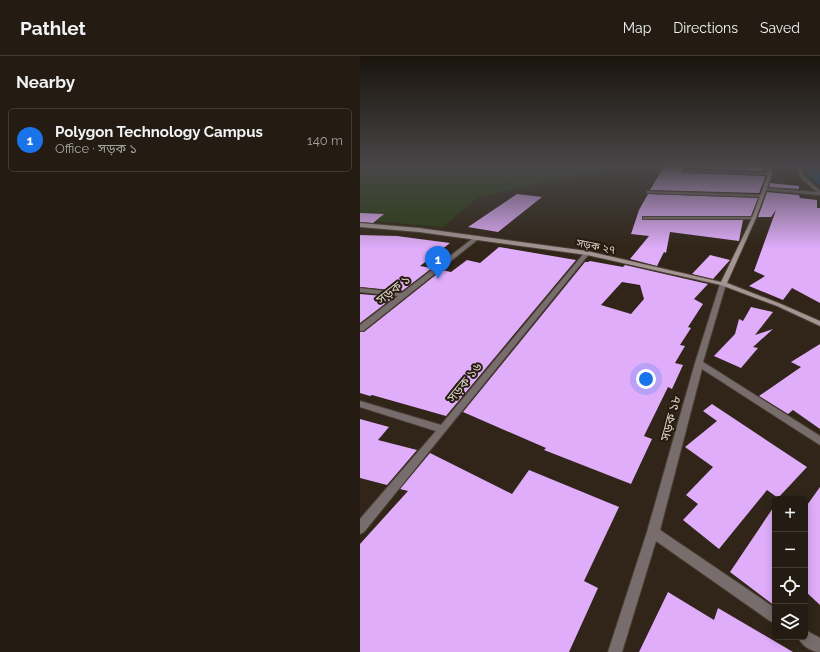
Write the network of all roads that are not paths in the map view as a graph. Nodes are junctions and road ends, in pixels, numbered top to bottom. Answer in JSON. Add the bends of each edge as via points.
{"nodes":[{"id":1,"x":700,"y":194,"type":"edge"},
{"id":2,"x":762,"y":196,"type":"joint"},
{"id":3,"x":645,"y":218,"type":"dead end"},
{"id":4,"x":754,"y":218,"type":"junction"},
{"id":5,"x":360,"y":225,"type":"edge"},
{"id":6,"x":478,"y":237,"type":"junction"},
{"id":7,"x":587,"y":253,"type":"junction"},
{"id":8,"x":723,"y":284,"type":"junction"},
{"id":9,"x":360,"y":290,"type":"edge"},
{"id":10,"x":404,"y":294,"type":"junction"},
{"id":11,"x":820,"y":324,"type":"edge"},
{"id":12,"x":360,"y":329,"type":"edge"},
{"id":13,"x":699,"y":363,"type":"junction"},
{"id":14,"x":360,"y":404,"type":"edge"},
{"id":15,"x":443,"y":429,"type":"junction"},
{"id":16,"x":820,"y":442,"type":"edge"},
{"id":17,"x":360,"y":528,"type":"edge"},
{"id":18,"x":653,"y":532,"type":"junction"},
{"id":19,"x":772,"y":614,"type":"edge"},
{"id":20,"x":808,"y":639,"type":"edge"},
{"id":21,"x":820,"y":647,"type":"edge"},
{"id":22,"x":615,"y":652,"type":"edge"}],
"edges":[{"from":1,"to":2,"type":"street"},
{"from":2,"to":4,"type":"street","name":"সড়ক ১৮"},
{"from":3,"to":4,"type":"street"},
{"from":4,"to":8,"type":"street","name":"সড়ক ১৮"},
{"from":5,"to":6,"type":"street","name":"সড়ক ২৭"},
{"from":6,"to":7,"type":"street","name":"সড়ক ২৭"},
{"from":6,"to":10,"type":"street","name":"সড়ক ১"},
{"from":7,"to":8,"type":"street","name":"সড়ক ২৭"},
{"from":7,"to":15,"type":"street","name":"সড়ক ১৬"},
{"from":8,"to":11,"type":"street","name":"সড়ক ২৭"},
{"from":8,"to":13,"type":"street","name":"সড়ক ১৮"},
{"from":9,"to":10,"type":"street"},
{"from":10,"to":12,"type":"street","name":"সড়ক ১"},
{"from":13,"to":16,"type":"street"},
{"from":13,"to":18,"type":"street","name":"সড়ক ১৮"},
{"from":14,"to":15,"type":"street"},
{"from":15,"to":17,"type":"street","name":"সড়ক ১৬"},
{"from":18,"to":19,"type":"street"},
{"from":18,"to":22,"type":"street","name":"সড়ক ১৮"},
{"from":20,"to":21,"type":"street"}]}
